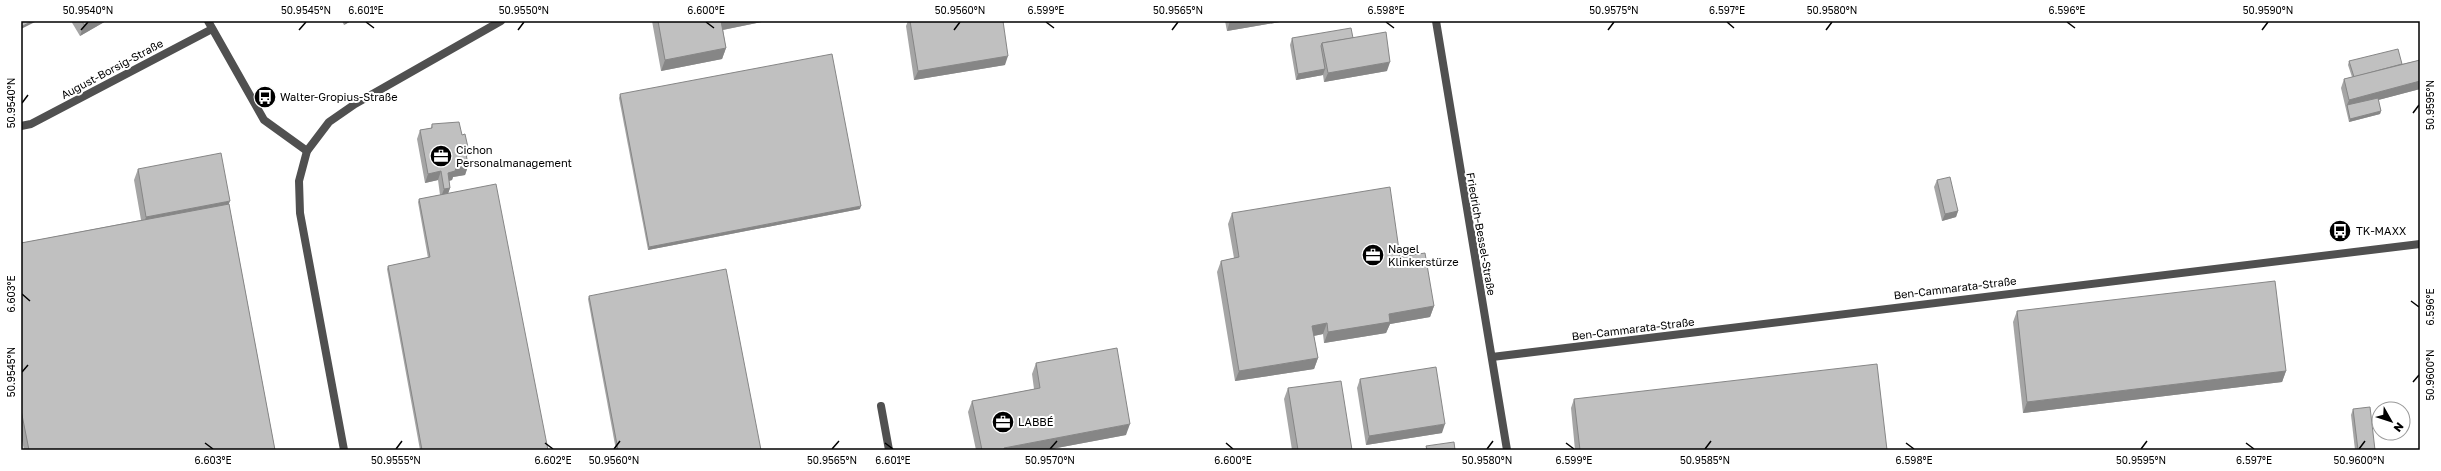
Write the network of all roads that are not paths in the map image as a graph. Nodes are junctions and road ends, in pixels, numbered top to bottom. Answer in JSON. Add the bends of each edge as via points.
{"nodes":[{"id":1,"x":208,"y":21,"type":"edge"},
{"id":2,"x":500,"y":21,"type":"edge"},
{"id":3,"x":1436,"y":21,"type":"edge"},
{"id":4,"x":212,"y":29,"type":"junction"},
{"id":5,"x":21,"y":126,"type":"edge"},
{"id":6,"x":308,"y":151,"type":"junction"},
{"id":7,"x":2420,"y":244,"type":"edge"},
{"id":8,"x":1492,"y":357,"type":"junction"},
{"id":9,"x":881,"y":406,"type":"dead end"},
{"id":10,"x":344,"y":450,"type":"edge"},
{"id":11,"x":889,"y":450,"type":"edge"},
{"id":12,"x":1507,"y":450,"type":"edge"}],
"edges":[{"from":1,"to":4,"type":"street"},
{"from":2,"to":6,"type":"street","via":[[355,104],[329,122]]},
{"from":3,"to":8,"type":"street","name":"Friedrich-Bessel-Straße"},
{"from":4,"to":5,"type":"street","name":"August-Borsig-Straße","via":[[31,124]]},
{"from":4,"to":6,"type":"street","via":[[264,120]]},
{"from":6,"to":10,"type":"street","via":[[299,181],[300,213]]},
{"from":7,"to":8,"type":"street","name":"Ben-Cammarata-Straße","via":[[1976,296]]},
{"from":8,"to":12,"type":"street","name":"Friedrich-Bessel-Straße"},
{"from":9,"to":11,"type":"street"}]}
